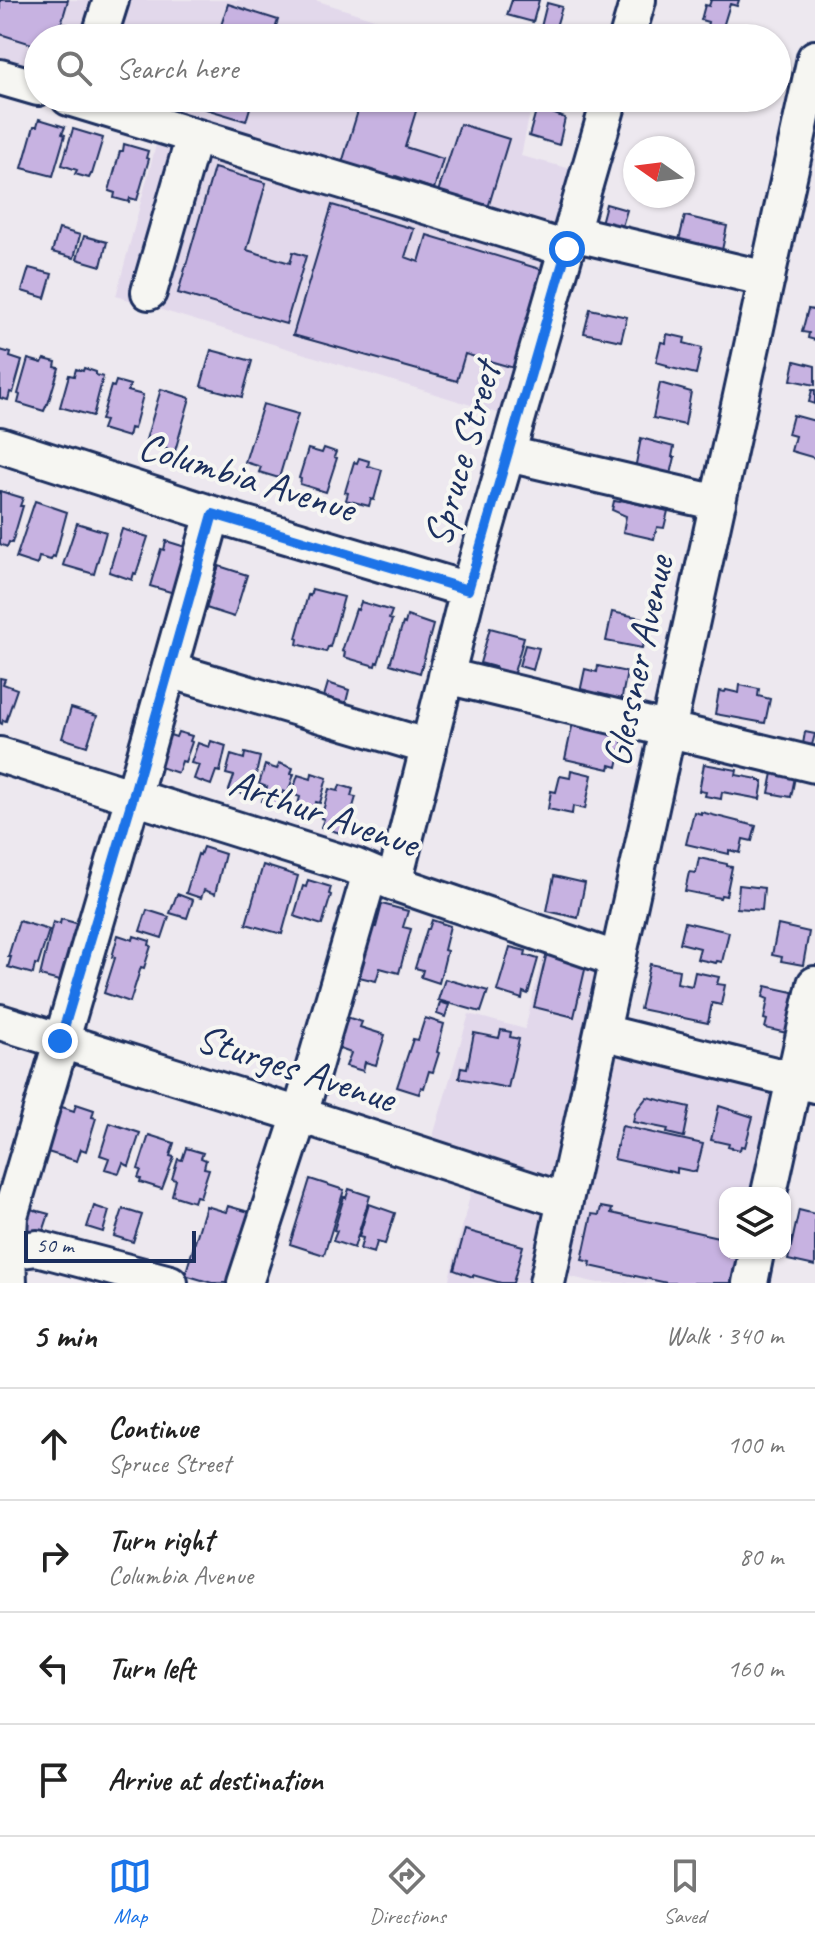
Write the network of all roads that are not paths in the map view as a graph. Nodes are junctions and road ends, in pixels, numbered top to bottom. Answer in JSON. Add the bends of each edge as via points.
{"nodes":[{"id":1,"x":111,"y":0,"type":"edge"},
{"id":2,"x":638,"y":0,"type":"edge"},
{"id":3,"x":103,"y":24,"type":"edge"},
{"id":4,"x":631,"y":24,"type":"edge"},
{"id":5,"x":815,"y":58,"type":"edge"},
{"id":6,"x":0,"y":77,"type":"edge"},
{"id":7,"x":24,"y":84,"type":"edge"},
{"id":8,"x":118,"y":112,"type":"edge"},
{"id":9,"x":606,"y":112,"type":"edge"},
{"id":10,"x":194,"y":136,"type":"junction"},
{"id":11,"x":569,"y":241,"type":"junction"},
{"id":12,"x":767,"y":279,"type":"junction"},
{"id":13,"x":149,"y":292,"type":"dead end"},
{"id":14,"x":0,"y":445,"type":"edge"},
{"id":15,"x":508,"y":454,"type":"junction"},
{"id":16,"x":718,"y":503,"type":"junction"},
{"id":17,"x":213,"y":514,"type":"junction"},
{"id":18,"x":468,"y":590,"type":"junction"},
{"id":19,"x":169,"y":670,"type":"junction"},
{"id":20,"x":446,"y":676,"type":"junction"},
{"id":21,"x":668,"y":730,"type":"junction"},
{"id":22,"x":429,"y":747,"type":"junction"},
{"id":23,"x":0,"y":755,"type":"edge"},
{"id":24,"x":815,"y":765,"type":"edge"},
{"id":25,"x":133,"y":797,"type":"junction"},
{"id":26,"x":382,"y":878,"type":"junction"},
{"id":27,"x":618,"y":960,"type":"junction"},
{"id":28,"x":815,"y":984,"type":"edge"},
{"id":29,"x":0,"y":1022,"type":"edge"},
{"id":30,"x":602,"y":1032,"type":"junction"},
{"id":31,"x":60,"y":1041,"type":"junction"},
{"id":32,"x":804,"y":1082,"type":"edge"},
{"id":33,"x":300,"y":1115,"type":"junction"},
{"id":34,"x":771,"y":1187,"type":"edge"},
{"id":35,"x":565,"y":1201,"type":"junction"},
{"id":36,"x":755,"y":1259,"type":"edge"},
{"id":37,"x":8,"y":1267,"type":"edge"},
{"id":38,"x":170,"y":1283,"type":"edge"},
{"id":39,"x":245,"y":1283,"type":"edge"},
{"id":40,"x":547,"y":1283,"type":"edge"},
{"id":41,"x":750,"y":1283,"type":"edge"}],
"edges":[{"from":1,"to":3,"type":"street"},
{"from":2,"to":4,"type":"street"},
{"from":5,"to":12,"type":"street","name":"Glessner Avenue"},
{"from":6,"to":7,"type":"street"},
{"from":8,"to":10,"type":"street"},
{"from":9,"to":11,"type":"street","name":"Spruce Street"},
{"from":10,"to":11,"type":"street"},
{"from":10,"to":13,"type":"street"},
{"from":11,"to":12,"type":"street"},
{"from":11,"to":15,"type":"street","name":"Spruce Street"},
{"from":12,"to":16,"type":"street","name":"Glessner Avenue"},
{"from":14,"to":17,"type":"street","name":"Columbia Avenue"},
{"from":15,"to":16,"type":"street"},
{"from":15,"to":18,"type":"street","name":"Spruce Street"},
{"from":16,"to":21,"type":"street","name":"Glessner Avenue"},
{"from":17,"to":18,"type":"street","name":"Columbia Avenue"},
{"from":17,"to":19,"type":"street"},
{"from":18,"to":20,"type":"street","name":"Spruce Street"},
{"from":19,"to":22,"type":"street"},
{"from":19,"to":25,"type":"street"},
{"from":20,"to":21,"type":"street"},
{"from":20,"to":22,"type":"street","name":"Spruce Street"},
{"from":21,"to":24,"type":"street"},
{"from":21,"to":27,"type":"street","name":"Glessner Avenue"},
{"from":22,"to":26,"type":"street","name":"Spruce Street"},
{"from":23,"to":25,"type":"street","name":"Arthur Avenue"},
{"from":25,"to":26,"type":"street","name":"Arthur Avenue"},
{"from":25,"to":31,"type":"street"},
{"from":26,"to":27,"type":"street","name":"Arthur Avenue"},
{"from":26,"to":33,"type":"street","name":"Spruce Street"},
{"from":27,"to":30,"type":"street","name":"Glessner Avenue"},
{"from":28,"to":32,"type":"street"},
{"from":29,"to":31,"type":"street","name":"Sturges Avenue"},
{"from":30,"to":32,"type":"street"},
{"from":30,"to":35,"type":"street","name":"Glessner Avenue"},
{"from":31,"to":33,"type":"street","name":"Sturges Avenue"},
{"from":31,"to":37,"type":"street","via":[[10,1216]]},
{"from":32,"to":34,"type":"street"},
{"from":33,"to":35,"type":"street","name":"Sturges Avenue"},
{"from":33,"to":39,"type":"street","name":"Spruce Street"},
{"from":35,"to":40,"type":"street","name":"Glessner Avenue"},
{"from":36,"to":41,"type":"street"},
{"from":37,"to":38,"type":"street","via":[[37,1248]]}]}
